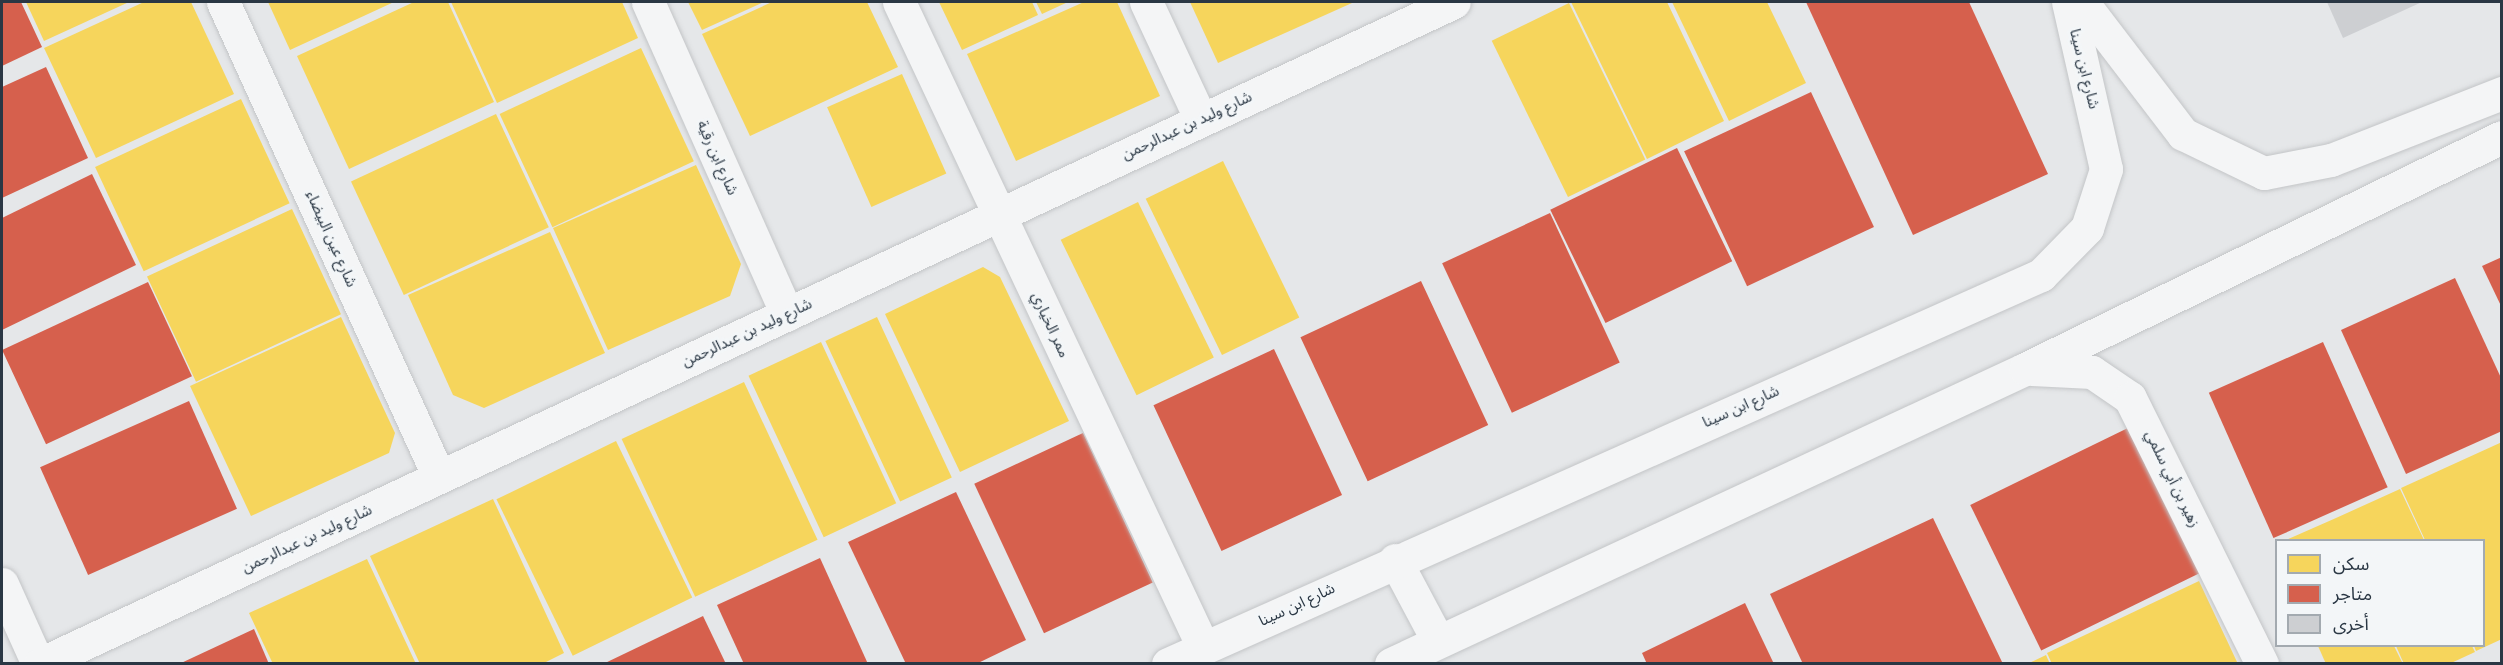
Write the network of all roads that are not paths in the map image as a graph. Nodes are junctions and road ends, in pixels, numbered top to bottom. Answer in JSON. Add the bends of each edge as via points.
{"nodes":[{"id":1,"x":223,"y":2,"type":"edge"},
{"id":2,"x":648,"y":2,"type":"edge"},
{"id":3,"x":899,"y":2,"type":"edge"},
{"id":4,"x":1146,"y":2,"type":"edge"},
{"id":5,"x":1454,"y":2,"type":"edge"},
{"id":6,"x":2068,"y":2,"type":"edge"},
{"id":7,"x":2082,"y":2,"type":"edge"},
{"id":8,"x":2502,"y":93,"type":"edge"},
{"id":9,"x":1201,"y":120,"type":"junction"},
{"id":10,"x":2502,"y":137,"type":"edge"},
{"id":11,"x":998,"y":215,"type":"junction"},
{"id":12,"x":787,"y":314,"type":"junction"},
{"id":13,"x":2025,"y":369,"type":"junction"},
{"id":14,"x":439,"y":477,"type":"junction"},
{"id":15,"x":1395,"y":560,"type":"junction"},
{"id":16,"x":2,"y":584,"type":"edge"},
{"id":17,"x":1438,"y":641,"type":"junction"},
{"id":18,"x":1203,"y":647,"type":"junction"},
{"id":19,"x":39,"y":663,"type":"edge"},
{"id":20,"x":1168,"y":663,"type":"edge"},
{"id":21,"x":1391,"y":663,"type":"edge"},
{"id":22,"x":2262,"y":663,"type":"edge"}],
"edges":[{"from":1,"to":14,"type":"street","name":"شارع عين البيضاء"},
{"from":2,"to":12,"type":"street","name":"شارع ابن رقية"},
{"from":3,"to":11,"type":"street","name":"ممر الخياري"},
{"from":4,"to":9,"type":"street"},
{"from":5,"to":9,"type":"street","name":"شارع وليد بن عبدالرحمن"},
{"from":6,"to":15,"type":"street","name":"شارع ابن سينا","via":[[2106,169],[2087,228],[2041,274]]},
{"from":7,"to":8,"type":"street","via":[[2183,134],[2264,173],[2331,160]]},
{"from":9,"to":11,"type":"street","name":"شارع وليد بن عبدالرحمن"},
{"from":10,"to":13,"type":"street"},
{"from":11,"to":12,"type":"street","name":"شارع وليد بن عبدالرحمن"},
{"from":11,"to":18,"type":"street","name":"ممر الخياري"},
{"from":12,"to":14,"type":"street","name":"شارع وليد بن عبدالرحمن"},
{"from":13,"to":17,"type":"street"},
{"from":13,"to":22,"type":"street","name":"زهير بن أبي سلمي","via":[[2092,372],[2130,398]]},
{"from":14,"to":19,"type":"street","name":"شارع وليد بن عبدالرحمن"},
{"from":15,"to":17,"type":"street"},
{"from":15,"to":18,"type":"street","name":"شارع ابن سينا"},
{"from":16,"to":19,"type":"street"},
{"from":17,"to":21,"type":"street"},
{"from":18,"to":20,"type":"street","name":"شارع ابن سينا"}]}
